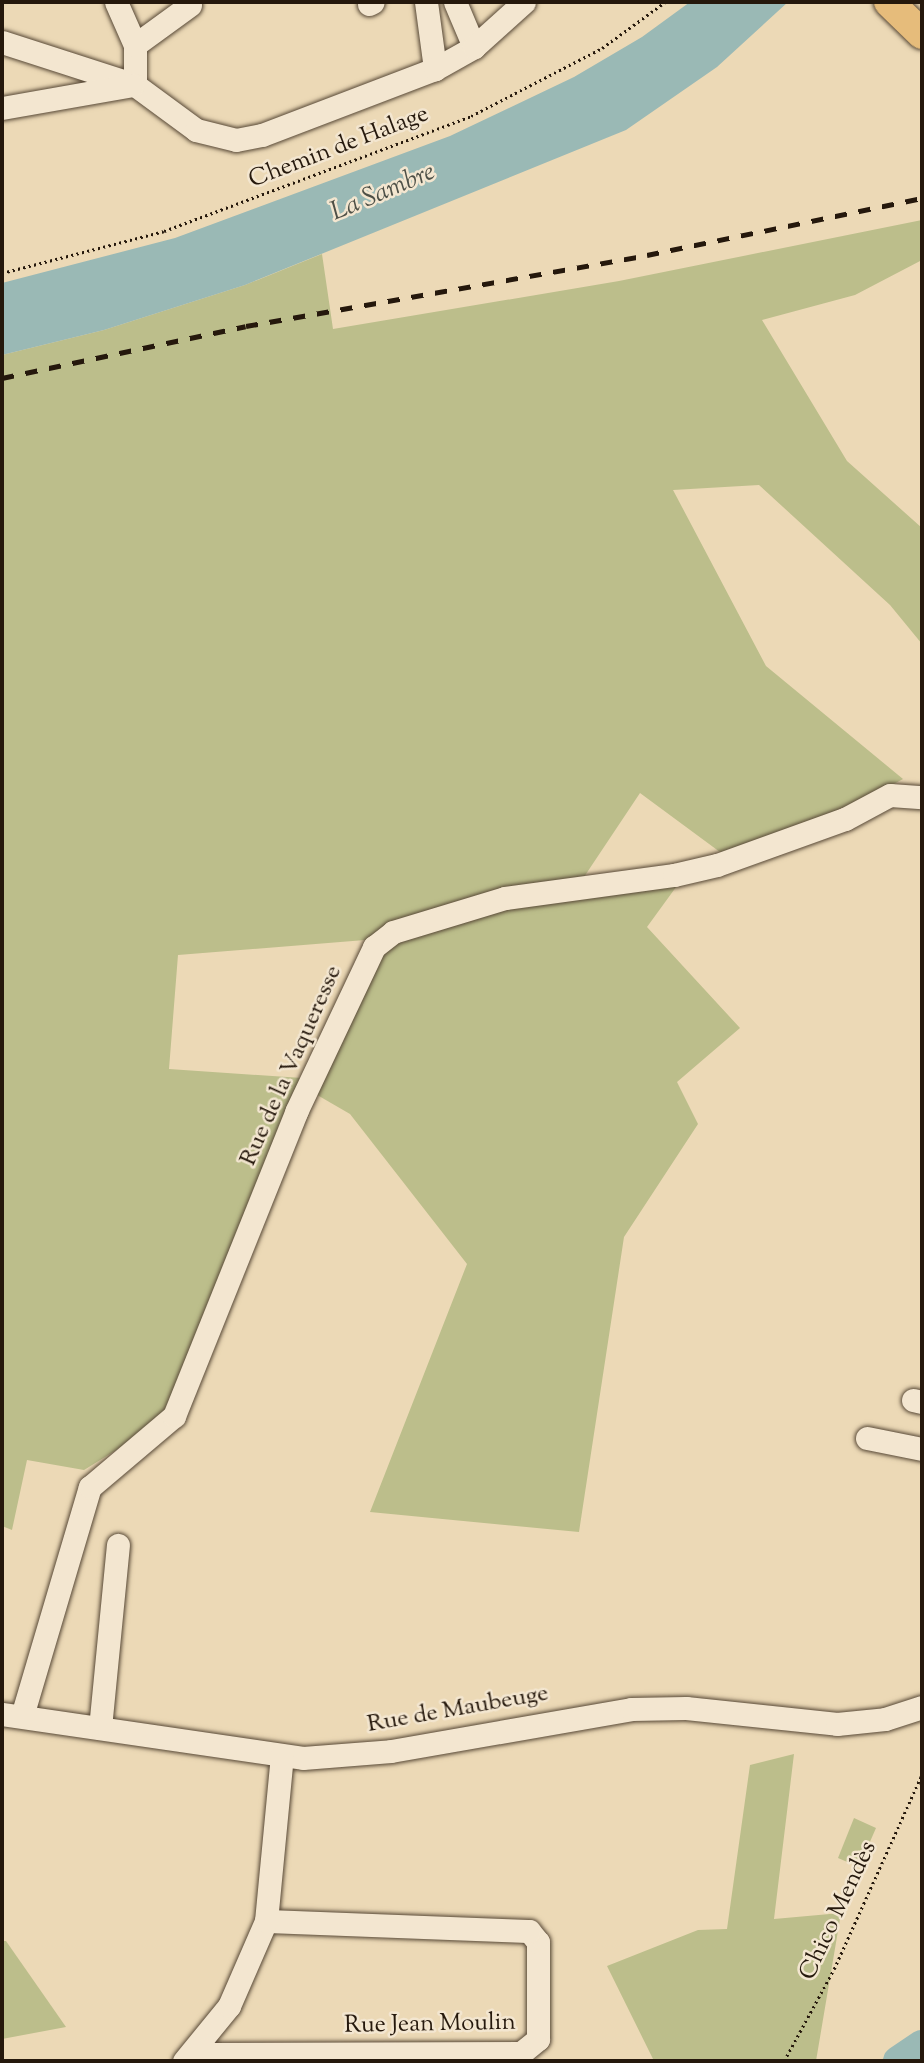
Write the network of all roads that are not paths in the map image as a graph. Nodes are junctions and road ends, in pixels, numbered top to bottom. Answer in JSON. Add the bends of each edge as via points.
{"nodes":[{"id":1,"x":116,"y":2,"type":"edge"},
{"id":2,"x":426,"y":2,"type":"edge"},
{"id":3,"x":455,"y":2,"type":"edge"},
{"id":4,"x":524,"y":2,"type":"edge"},
{"id":5,"x":889,"y":2,"type":"edge"},
{"id":6,"x":190,"y":5,"type":"dead end"},
{"id":7,"x":922,"y":34,"type":"edge"},
{"id":8,"x":2,"y":42,"type":"edge"},
{"id":9,"x":135,"y":45,"type":"junction"},
{"id":10,"x":474,"y":47,"type":"junction"},
{"id":11,"x":435,"y":69,"type":"junction"},
{"id":12,"x":135,"y":85,"type":"junction"},
{"id":13,"x":2,"y":108,"type":"edge"},
{"id":14,"x":922,"y":797,"type":"edge"},
{"id":15,"x":867,"y":1438,"type":"dead end"},
{"id":16,"x":922,"y":1449,"type":"edge"},
{"id":17,"x":118,"y":1545,"type":"dead end"},
{"id":18,"x":922,"y":1707,"type":"edge"},
{"id":19,"x":12,"y":1715,"type":"edge"},
{"id":20,"x":100,"y":1728,"type":"junction"},
{"id":21,"x":282,"y":1756,"type":"junction"},
{"id":22,"x":265,"y":1922,"type":"junction"},
{"id":23,"x":190,"y":2054,"type":"edge"},
{"id":24,"x":295,"y":2057,"type":"edge"}],
"edges":[{"from":1,"to":9,"type":"street"},
{"from":2,"to":11,"type":"street"},
{"from":3,"to":10,"type":"street"},
{"from":4,"to":10,"type":"street"},
{"from":5,"to":7,"type":"main road"},
{"from":6,"to":9,"type":"street"},
{"from":8,"to":12,"type":"street"},
{"from":9,"to":12,"type":"street"},
{"from":10,"to":11,"type":"street"},
{"from":11,"to":12,"type":"street","via":[[262,135],[236,140],[196,130]]},
{"from":12,"to":13,"type":"street"},
{"from":14,"to":19,"type":"street","name":"Rue de la Vaqueresse","via":[[890,795],[833,824],[674,876],[505,898],[393,932],[374,947],[296,1112],[174,1416],[90,1488]]},
{"from":15,"to":16,"type":"street"},
{"from":17,"to":20,"type":"street"},
{"from":18,"to":21,"type":"street","name":"Rue de Maubeuge","via":[[876,1721],[837,1724],[686,1708],[631,1709],[391,1751]]},
{"from":19,"to":20,"type":"street","name":"Rue de Maubeuge"},
{"from":20,"to":21,"type":"street","name":"Rue de Maubeuge"},
{"from":21,"to":22,"type":"street"},
{"from":22,"to":23,"type":"street","via":[[229,2006]]},
{"from":22,"to":24,"type":"street","name":"Rue Jean Moulin","via":[[520,1928],[538,1942],[538,2039],[521,2053]]},
{"from":23,"to":24,"type":"street","name":"Rue Jean Moulin"}]}
